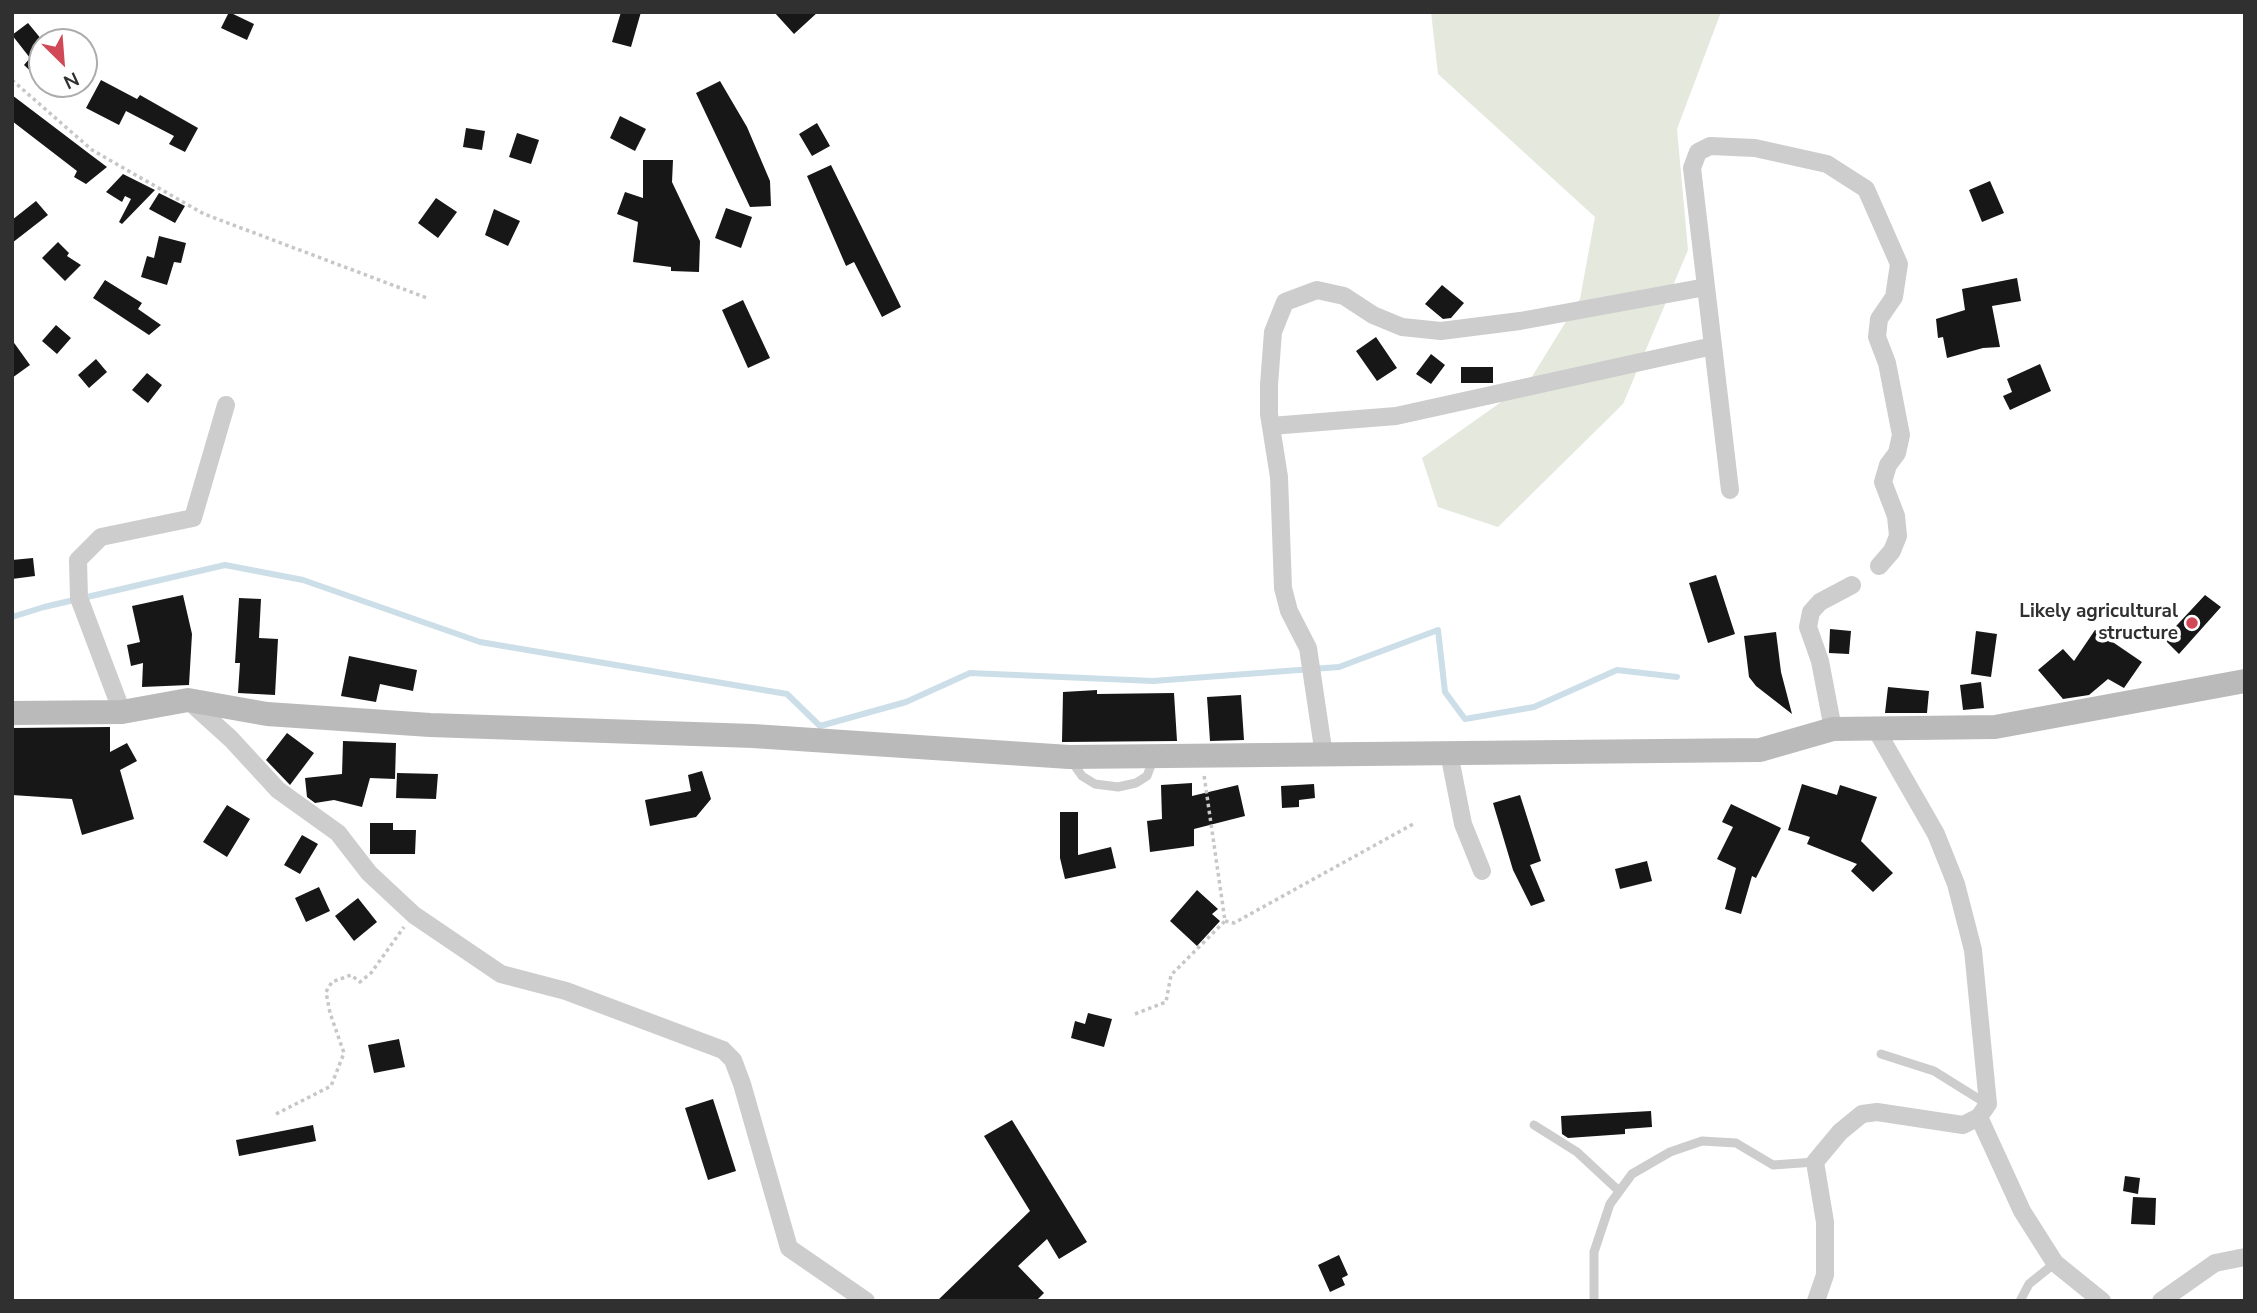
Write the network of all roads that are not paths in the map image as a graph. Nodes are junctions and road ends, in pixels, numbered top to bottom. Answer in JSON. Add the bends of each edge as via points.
{"nodes":[{"id":1,"x":1706,"y":287,"type":"junction"},
{"id":2,"x":1713,"y":346,"type":"junction"},
{"id":3,"x":226,"y":405,"type":"dead end"},
{"id":4,"x":1271,"y":426,"type":"junction"},
{"id":5,"x":1730,"y":490,"type":"dead end"},
{"id":6,"x":1879,"y":566,"type":"dead end"},
{"id":7,"x":1852,"y":585,"type":"dead end"},
{"id":8,"x":2245,"y":681,"type":"edge"},
{"id":9,"x":188,"y":700,"type":"junction"},
{"id":10,"x":122,"y":712,"type":"junction"},
{"id":11,"x":12,"y":713,"type":"edge"},
{"id":12,"x":1874,"y":726,"type":"junction"},
{"id":13,"x":1833,"y":729,"type":"junction"},
{"id":14,"x":1449,"y":754,"type":"junction"},
{"id":15,"x":1324,"y":755,"type":"junction"},
{"id":16,"x":1482,"y":871,"type":"dead end"},
{"id":17,"x":1881,"y":1054,"type":"dead end"},
{"id":18,"x":1983,"y":1111,"type":"junction"},
{"id":19,"x":1534,"y":1125,"type":"dead end"},
{"id":20,"x":1815,"y":1162,"type":"junction"},
{"id":21,"x":1619,"y":1191,"type":"junction"},
{"id":22,"x":2245,"y":1257,"type":"edge"},
{"id":23,"x":2055,"y":1263,"type":"junction"},
{"id":24,"x":866,"y":1301,"type":"edge"},
{"id":25,"x":1594,"y":1301,"type":"edge"},
{"id":26,"x":1816,"y":1301,"type":"edge"},
{"id":27,"x":2020,"y":1301,"type":"edge"},
{"id":28,"x":2102,"y":1301,"type":"edge"},
{"id":29,"x":2161,"y":1301,"type":"edge"}],
"edges":[{"from":1,"to":2,"type":"street"},
{"from":1,"to":4,"type":"street","via":[[1441,331],[1402,327],[1344,296],[1317,289],[1285,302],[1273,332]]},
{"from":1,"to":6,"type":"street","via":[[1692,168],[1698,152],[1710,146],[1755,148],[1827,164],[1866,189],[1899,264],[1894,297],[1879,319],[1877,337],[1888,363],[1901,435],[1883,482],[1898,536]]},
{"from":2,"to":4,"type":"street","via":[[1396,416]]},
{"from":2,"to":5,"type":"street"},
{"from":3,"to":10,"type":"street","via":[[193,518],[101,537],[78,560],[79,598]]},
{"from":4,"to":15,"type":"street","via":[[1279,477],[1283,588],[1308,648]]},
{"from":7,"to":13,"type":"street","via":[[1819,602],[1808,627],[1820,661]]},
{"from":8,"to":12,"type":"street","via":[[1995,727]]},
{"from":9,"to":10,"type":"street"},
{"from":9,"to":15,"type":"street","via":[[267,715],[753,736],[1069,757]]},
{"from":9,"to":24,"type":"street","via":[[278,790],[338,833],[369,873],[414,915],[501,974],[566,991],[723,1050],[733,1060],[742,1084],[789,1248]]},
{"from":10,"to":11,"type":"street"},
{"from":12,"to":13,"type":"street"},
{"from":12,"to":18,"type":"street","via":[[1936,834],[1956,884],[1972,950]]},
{"from":13,"to":14,"type":"street","via":[[1760,750]]},
{"from":14,"to":15,"type":"street"},
{"from":14,"to":16,"type":"street","via":[[1463,824]]},
{"from":17,"to":18,"type":"lane","via":[[1934,1071]]},
{"from":18,"to":20,"type":"street","via":[[1963,1125],[1877,1112],[1861,1114]]},
{"from":18,"to":23,"type":"street","via":[[2022,1212]]},
{"from":19,"to":21,"type":"lane","via":[[1577,1152]]},
{"from":20,"to":21,"type":"lane","via":[[1773,1165],[1735,1143],[1702,1141],[1670,1152],[1632,1174]]},
{"from":20,"to":26,"type":"street","via":[[1825,1222],[1825,1275]]},
{"from":21,"to":25,"type":"lane","via":[[1594,1252]]},
{"from":22,"to":29,"type":"street","via":[[2215,1263]]},
{"from":23,"to":27,"type":"lane","via":[[2029,1284]]},
{"from":23,"to":28,"type":"street"}]}
